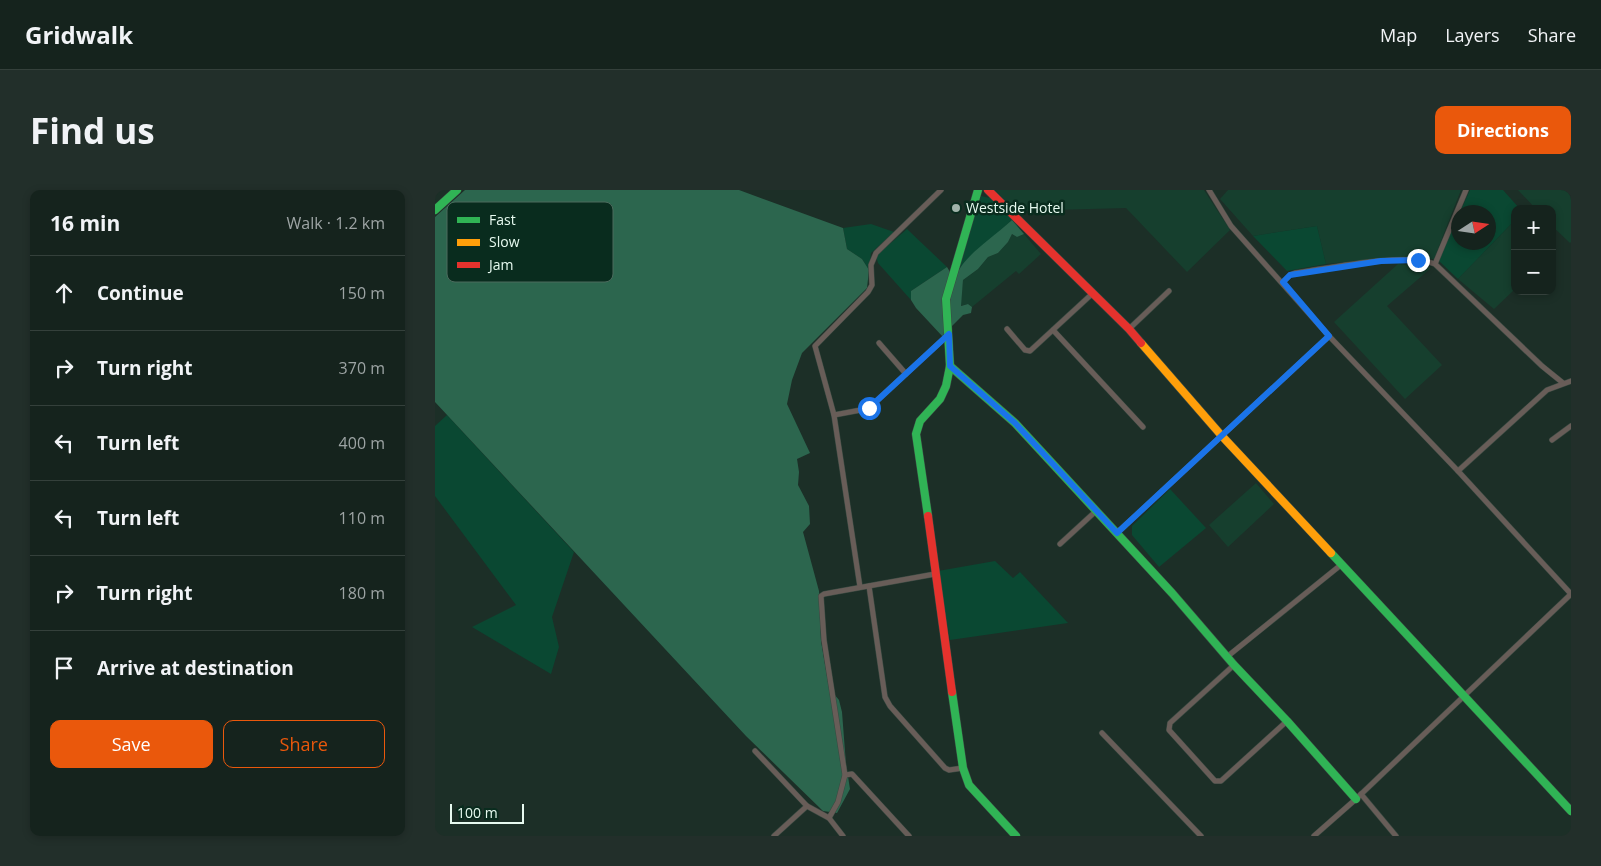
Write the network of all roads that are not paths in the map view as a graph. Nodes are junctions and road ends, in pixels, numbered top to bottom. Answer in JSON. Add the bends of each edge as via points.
{"nodes":[{"id":1,"x":457,"y":190,"type":"edge"},
{"id":2,"x":941,"y":190,"type":"edge"},
{"id":3,"x":978,"y":190,"type":"edge"},
{"id":4,"x":988,"y":190,"type":"edge"},
{"id":5,"x":1209,"y":190,"type":"edge"},
{"id":6,"x":1467,"y":190,"type":"edge"},
{"id":7,"x":435,"y":210,"type":"edge"},
{"id":8,"x":1435,"y":264,"type":"junction"},
{"id":9,"x":1283,"y":282,"type":"junction"},
{"id":10,"x":1169,"y":291,"type":"dead end"},
{"id":11,"x":1093,"y":293,"type":"junction"},
{"id":12,"x":1007,"y":329,"type":"dead end"},
{"id":13,"x":1129,"y":329,"type":"junction"},
{"id":14,"x":1053,"y":330,"type":"junction"},
{"id":15,"x":949,"y":334,"type":"junction"},
{"id":16,"x":1329,"y":336,"type":"junction"},
{"id":17,"x":879,"y":343,"type":"dead end"},
{"id":18,"x":950,"y":366,"type":"junction"},
{"id":19,"x":905,"y":374,"type":"junction"},
{"id":20,"x":1571,"y":381,"type":"edge"},
{"id":21,"x":1563,"y":383,"type":"junction"},
{"id":22,"x":834,"y":415,"type":"junction"},
{"id":23,"x":1143,"y":426,"type":"dead end"},
{"id":24,"x":1571,"y":426,"type":"edge"},
{"id":25,"x":1221,"y":435,"type":"junction"},
{"id":26,"x":1552,"y":440,"type":"dead end"},
{"id":27,"x":1458,"y":471,"type":"junction"},
{"id":28,"x":1096,"y":511,"type":"junction"},
{"id":29,"x":1117,"y":533,"type":"junction"},
{"id":30,"x":1059,"y":544,"type":"dead end"},
{"id":31,"x":1342,"y":564,"type":"junction"},
{"id":32,"x":935,"y":574,"type":"junction"},
{"id":33,"x":869,"y":586,"type":"junction"},
{"id":34,"x":860,"y":587,"type":"junction"},
{"id":35,"x":1571,"y":594,"type":"edge"},
{"id":36,"x":1228,"y":656,"type":"junction"},
{"id":37,"x":1234,"y":665,"type":"junction"},
{"id":38,"x":1465,"y":696,"type":"junction"},
{"id":39,"x":1287,"y":720,"type":"junction"},
{"id":40,"x":1102,"y":733,"type":"dead end"},
{"id":41,"x":755,"y":751,"type":"dead end"},
{"id":42,"x":963,"y":768,"type":"junction"},
{"id":43,"x":845,"y":775,"type":"junction"},
{"id":44,"x":1359,"y":796,"type":"junction"},
{"id":45,"x":807,"y":806,"type":"junction"},
{"id":46,"x":1571,"y":811,"type":"edge"},
{"id":47,"x":829,"y":818,"type":"junction"},
{"id":48,"x":774,"y":836,"type":"edge"},
{"id":49,"x":843,"y":836,"type":"edge"},
{"id":50,"x":909,"y":836,"type":"edge"},
{"id":51,"x":1016,"y":836,"type":"edge"},
{"id":52,"x":1201,"y":836,"type":"edge"},
{"id":53,"x":1314,"y":836,"type":"edge"},
{"id":54,"x":1396,"y":836,"type":"edge"}],
"edges":[{"from":1,"to":7,"type":"main road"},
{"from":2,"to":22,"type":"street","via":[[876,253],[871,264],[868,292],[815,344]]},
{"from":3,"to":15,"type":"main road","via":[[946,299]]},
{"from":4,"to":11,"type":"main road"},
{"from":5,"to":9,"type":"street","via":[[1231,226]]},
{"from":6,"to":8,"type":"street"},
{"from":8,"to":9,"type":"street","via":[[1418,260],[1381,261],[1295,273]]},
{"from":8,"to":21,"type":"street"},
{"from":9,"to":16,"type":"street"},
{"from":10,"to":13,"type":"street"},
{"from":11,"to":13,"type":"main road"},
{"from":11,"to":14,"type":"street"},
{"from":12,"to":14,"type":"street","via":[[1025,350],[1030,351]]},
{"from":13,"to":25,"type":"main road"},
{"from":14,"to":23,"type":"street"},
{"from":15,"to":18,"type":"main road"},
{"from":15,"to":19,"type":"street"},
{"from":16,"to":25,"type":"street"},
{"from":16,"to":27,"type":"street"},
{"from":17,"to":19,"type":"street"},
{"from":18,"to":28,"type":"main road","via":[[1015,423]]},
{"from":18,"to":32,"type":"main road","via":[[943,393],[920,421],[916,434]]},
{"from":19,"to":22,"type":"street","via":[[869,408]]},
{"from":20,"to":21,"type":"street"},
{"from":21,"to":27,"type":"street","via":[[1547,390]]},
{"from":22,"to":34,"type":"street"},
{"from":24,"to":26,"type":"street"},
{"from":25,"to":29,"type":"street"},
{"from":25,"to":31,"type":"main road"},
{"from":27,"to":35,"type":"street"},
{"from":28,"to":29,"type":"main road"},
{"from":28,"to":30,"type":"street"},
{"from":29,"to":36,"type":"main road"},
{"from":31,"to":36,"type":"street"},
{"from":31,"to":38,"type":"main road"},
{"from":32,"to":33,"type":"street"},
{"from":32,"to":42,"type":"main road"},
{"from":33,"to":34,"type":"street"},
{"from":33,"to":42,"type":"street","via":[[885,697],[945,768]]},
{"from":34,"to":43,"type":"street","via":[[821,596],[823,640]]},
{"from":35,"to":38,"type":"street"},
{"from":36,"to":37,"type":"main road"},
{"from":37,"to":39,"type":"main road"},
{"from":37,"to":39,"type":"street","via":[[1169,726],[1169,730],[1215,781],[1221,781]]},
{"from":38,"to":44,"type":"street"},
{"from":38,"to":46,"type":"main road"},
{"from":39,"to":44,"type":"main road"},
{"from":40,"to":52,"type":"street"},
{"from":41,"to":45,"type":"street"},
{"from":42,"to":51,"type":"main road","via":[[969,785]]},
{"from":43,"to":47,"type":"street","via":[[838,802]]},
{"from":43,"to":50,"type":"street","via":[[852,774]]},
{"from":44,"to":53,"type":"street"},
{"from":44,"to":54,"type":"street"},
{"from":45,"to":47,"type":"street"},
{"from":45,"to":48,"type":"street"},
{"from":47,"to":49,"type":"street"}]}
